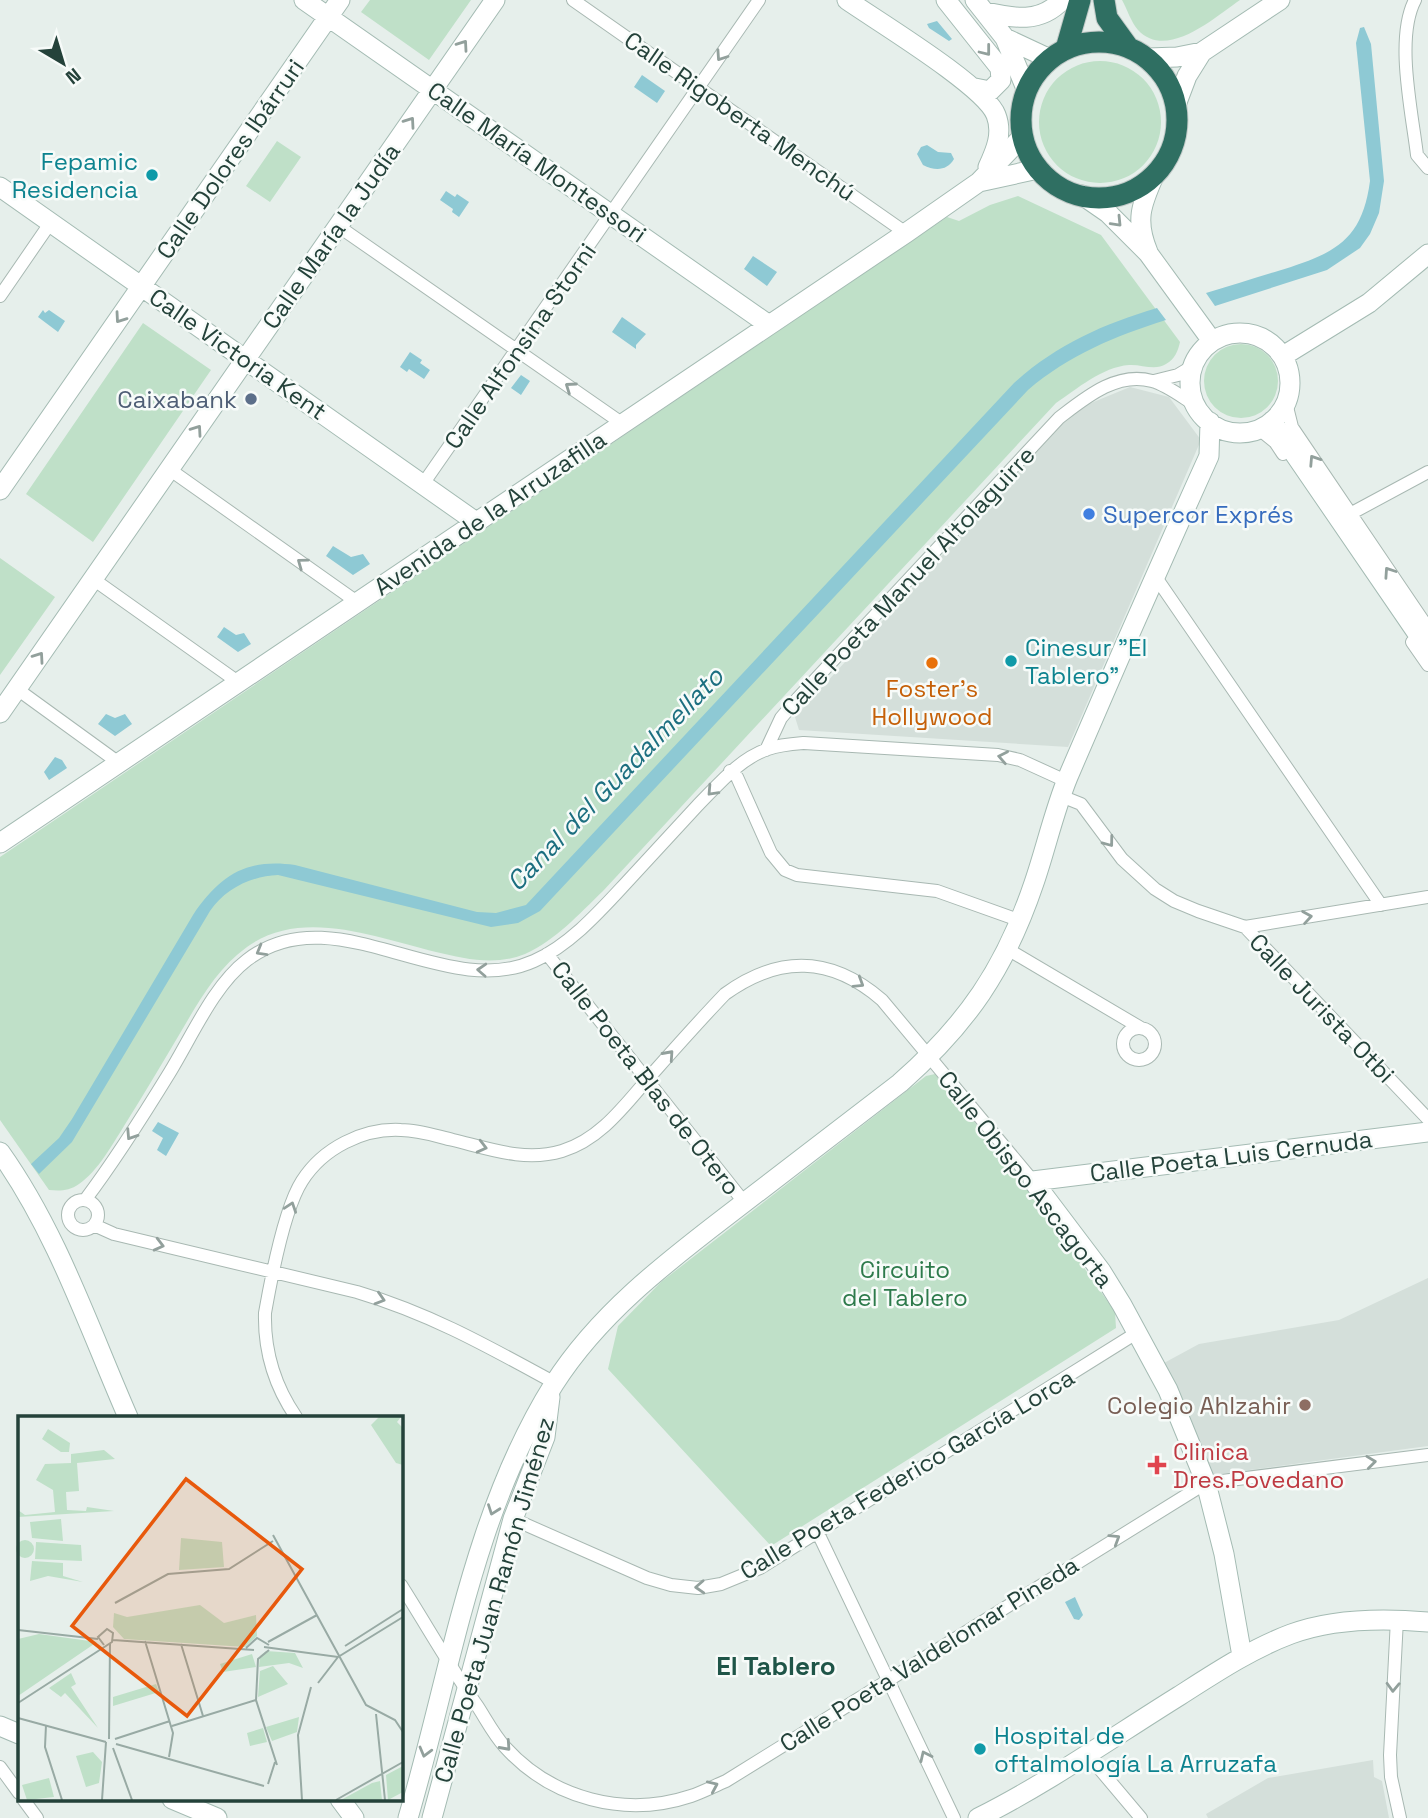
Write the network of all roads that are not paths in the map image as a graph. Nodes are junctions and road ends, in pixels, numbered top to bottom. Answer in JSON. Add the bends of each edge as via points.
{"nodes":[{"id":1,"x":304,"y":0,"type":"edge"},
{"id":2,"x":340,"y":0,"type":"edge"},
{"id":3,"x":495,"y":0,"type":"edge"},
{"id":4,"x":573,"y":0,"type":"edge"},
{"id":5,"x":759,"y":0,"type":"edge"},
{"id":6,"x":847,"y":0,"type":"edge"},
{"id":7,"x":946,"y":0,"type":"edge"},
{"id":8,"x":1062,"y":0,"type":"edge"},
{"id":9,"x":1080,"y":0,"type":"edge"},
{"id":10,"x":1104,"y":0,"type":"edge"},
{"id":11,"x":1280,"y":0,"type":"edge"},
{"id":12,"x":1415,"y":0,"type":"edge"},
{"id":13,"x":980,"y":6,"type":"edge"},
{"id":14,"x":328,"y":17,"type":"junction"},
{"id":15,"x":1005,"y":38,"type":"junction"},
{"id":16,"x":1128,"y":47,"type":"junction"},
{"id":17,"x":1202,"y":52,"type":"junction"},
{"id":18,"x":1058,"y":54,"type":"junction"},
{"id":19,"x":1148,"y":58,"type":"junction"},
{"id":20,"x":700,"y":88,"type":"junction"},
{"id":21,"x":975,"y":88,"type":"junction"},
{"id":22,"x":432,"y":90,"type":"junction"},
{"id":23,"x":1027,"y":91,"type":"junction"},
{"id":24,"x":1176,"y":105,"type":"junction"},
{"id":25,"x":1023,"y":136,"type":"junction"},
{"id":26,"x":1428,"y":168,"type":"edge"},
{"id":27,"x":1038,"y":169,"type":"junction"},
{"id":28,"x":1154,"y":176,"type":"junction"},
{"id":29,"x":979,"y":182,"type":"junction"},
{"id":30,"x":0,"y":187,"type":"edge"},
{"id":31,"x":1082,"y":195,"type":"junction"},
{"id":32,"x":612,"y":214,"type":"junction"},
{"id":33,"x":51,"y":222,"type":"junction"},
{"id":34,"x":338,"y":226,"type":"junction"},
{"id":35,"x":906,"y":233,"type":"junction"},
{"id":36,"x":1148,"y":253,"type":"junction"},
{"id":37,"x":1428,"y":254,"type":"edge"},
{"id":38,"x":142,"y":286,"type":"junction"},
{"id":39,"x":0,"y":296,"type":"edge"},
{"id":40,"x":769,"y":325,"type":"junction"},
{"id":41,"x":1212,"y":341,"type":"junction"},
{"id":42,"x":517,"y":351,"type":"junction"},
{"id":43,"x":1283,"y":356,"type":"junction"},
{"id":44,"x":245,"y":359,"type":"junction"},
{"id":45,"x":1194,"y":366,"type":"junction"},
{"id":46,"x":1154,"y":381,"type":"junction"},
{"id":47,"x":1286,"y":403,"type":"junction"},
{"id":48,"x":1195,"y":405,"type":"junction"},
{"id":49,"x":1210,"y":422,"type":"junction"},
{"id":50,"x":623,"y":424,"type":"junction"},
{"id":51,"x":1265,"y":425,"type":"junction"},
{"id":52,"x":1233,"y":432,"type":"junction"},
{"id":53,"x":1209,"y":456,"type":"junction"},
{"id":54,"x":169,"y":469,"type":"junction"},
{"id":55,"x":1428,"y":471,"type":"edge"},
{"id":56,"x":424,"y":484,"type":"junction"},
{"id":57,"x":0,"y":490,"type":"edge"},
{"id":58,"x":1350,"y":513,"type":"junction"},
{"id":59,"x":476,"y":522,"type":"junction"},
{"id":60,"x":1155,"y":576,"type":"junction"},
{"id":61,"x":93,"y":579,"type":"junction"},
{"id":62,"x":357,"y":602,"type":"junction"},
{"id":63,"x":1428,"y":628,"type":"edge"},
{"id":64,"x":1428,"y":649,"type":"edge"},
{"id":65,"x":1428,"y":665,"type":"edge"},
{"id":66,"x":238,"y":682,"type":"junction"},
{"id":67,"x":17,"y":689,"type":"junction"},
{"id":68,"x":0,"y":713,"type":"edge"},
{"id":69,"x":766,"y":750,"type":"junction"},
{"id":70,"x":119,"y":762,"type":"junction"},
{"id":71,"x":730,"y":771,"type":"junction"},
{"id":72,"x":1064,"y":789,"type":"junction"},
{"id":73,"x":0,"y":843,"type":"edge"},
{"id":74,"x":1428,"y":897,"type":"edge"},
{"id":75,"x":1381,"y":905,"type":"junction"},
{"id":76,"x":1021,"y":921,"type":"junction"},
{"id":77,"x":1245,"y":927,"type":"junction"},
{"id":78,"x":1009,"y":950,"type":"junction"},
{"id":79,"x":547,"y":954,"type":"junction"},
{"id":80,"x":1141,"y":1028,"type":"dead end"},
{"id":81,"x":930,"y":1057,"type":"junction"},
{"id":82,"x":647,"y":1080,"type":"junction"},
{"id":83,"x":1428,"y":1119,"type":"edge"},
{"id":84,"x":1428,"y":1132,"type":"edge"},
{"id":85,"x":0,"y":1152,"type":"edge"},
{"id":86,"x":1033,"y":1181,"type":"junction"},
{"id":87,"x":85,"y":1200,"type":"junction"},
{"id":88,"x":744,"y":1202,"type":"junction"},
{"id":89,"x":69,"y":1222,"type":"junction"},
{"id":90,"x":94,"y":1225,"type":"junction"},
{"id":91,"x":48,"y":1232,"type":"junction"},
{"id":92,"x":274,"y":1272,"type":"junction"},
{"id":93,"x":1138,"y":1332,"type":"junction"},
{"id":94,"x":555,"y":1383,"type":"junction"},
{"id":95,"x":128,"y":1416,"type":"edge"},
{"id":96,"x":295,"y":1416,"type":"edge"},
{"id":97,"x":1428,"y":1455,"type":"edge"},
{"id":98,"x":1206,"y":1483,"type":"junction"},
{"id":99,"x":513,"y":1519,"type":"junction"},
{"id":100,"x":817,"y":1531,"type":"junction"},
{"id":101,"x":402,"y":1587,"type":"edge"},
{"id":102,"x":1397,"y":1619,"type":"junction"},
{"id":103,"x":1428,"y":1622,"type":"edge"},
{"id":104,"x":1242,"y":1656,"type":"junction"},
{"id":105,"x":449,"y":1665,"type":"junction"},
{"id":106,"x":888,"y":1678,"type":"junction"},
{"id":107,"x":466,"y":1691,"type":"junction"},
{"id":108,"x":0,"y":1726,"type":"edge"},
{"id":109,"x":18,"y":1734,"type":"edge"},
{"id":110,"x":1087,"y":1754,"type":"junction"},
{"id":111,"x":0,"y":1767,"type":"edge"},
{"id":112,"x":18,"y":1792,"type":"edge"},
{"id":113,"x":24,"y":1800,"type":"edge"},
{"id":114,"x":177,"y":1800,"type":"edge"},
{"id":115,"x":341,"y":1800,"type":"edge"},
{"id":116,"x":37,"y":1818,"type":"edge"},
{"id":117,"x":217,"y":1818,"type":"edge"},
{"id":118,"x":354,"y":1818,"type":"edge"},
{"id":119,"x":408,"y":1818,"type":"edge"},
{"id":120,"x":432,"y":1818,"type":"edge"},
{"id":121,"x":954,"y":1818,"type":"edge"},
{"id":122,"x":978,"y":1818,"type":"edge"},
{"id":123,"x":1142,"y":1818,"type":"edge"},
{"id":124,"x":1400,"y":1818,"type":"edge"}],
"edges":[{"from":1,"to":14,"type":"main road","name":"Calle María Montessori"},
{"from":2,"to":14,"type":"main road","name":"Calle Dolores Ibárruri"},
{"from":22,"to":3,"type":"main road","name":"Calle María la Judía","one_way":true},
{"from":4,"to":20,"type":"street","name":"Calle Rigoberta Menchú"},
{"from":5,"to":20,"type":"street","name":"Calle Alfonsina Storni","one_way":true},
{"from":6,"to":21,"type":"main road"},
{"from":7,"to":21,"type":"main road","one_way":true,"via":[[1000,68],[997,86],[990,91]]},
{"from":8,"to":13,"type":"main road","via":[[1036,17],[1018,19]]},
{"from":9,"to":18,"type":"highway"},
{"from":10,"to":16,"type":"highway","via":[[1107,18]]},
{"from":11,"to":17,"type":"main road"},
{"from":12,"to":26,"type":"street","via":[[1405,47],[1417,155]]},
{"from":13,"to":15,"type":"main road"},
{"from":14,"to":22,"type":"main road","name":"Calle María Montessori"},
{"from":14,"to":38,"type":"main road","name":"Calle Dolores Ibárruri"},
{"from":15,"to":18,"type":"main road"},
{"from":15,"to":23,"type":"main road"},
{"from":16,"to":18,"type":"highway","via":[[1087,43]]},
{"from":16,"to":19,"type":"highway"},
{"from":17,"to":19,"type":"main road"},
{"from":17,"to":24,"type":"main road"},
{"from":18,"to":23,"type":"highway","via":[[1037,73]]},
{"from":19,"to":24,"type":"highway","via":[[1163,73]]},
{"from":20,"to":32,"type":"street","name":"Calle Alfonsina Storni"},
{"from":20,"to":35,"type":"street","name":"Calle Rigoberta Menchú"},
{"from":21,"to":29,"type":"main road","via":[[996,113],[999,132],[997,148]]},
{"from":22,"to":32,"type":"main road","name":"Calle María Montessori"},
{"from":34,"to":22,"type":"main road","name":"Calle María la Judía","one_way":true},
{"from":23,"to":25,"type":"highway","via":[[1021,115]]},
{"from":24,"to":28,"type":"highway","via":[[1178,125],[1171,153]]},
{"from":25,"to":27,"type":"highway"},
{"from":25,"to":29,"type":"main road","name":"Avenida de la Arruzafilla"},
{"from":27,"to":29,"type":"main road","name":"Avenida de la Arruzafilla"},
{"from":27,"to":31,"type":"highway","via":[[1048,179]]},
{"from":28,"to":31,"type":"highway","via":[[1121,195]]},
{"from":28,"to":36,"type":"main road","via":[[1140,218]]},
{"from":29,"to":35,"type":"main road","name":"Avenida de la Arruzafilla"},
{"from":30,"to":33,"type":"main road","name":"Calle Victoria Kent"},
{"from":31,"to":36,"type":"main road","one_way":true,"via":[[1108,213]]},
{"from":32,"to":40,"type":"main road","name":"Calle María Montessori"},
{"from":32,"to":42,"type":"street","name":"Calle Alfonsina Storni"},
{"from":33,"to":38,"type":"main road","name":"Calle Victoria Kent"},
{"from":33,"to":39,"type":"street"},
{"from":34,"to":42,"type":"street"},
{"from":34,"to":44,"type":"main road","name":"Calle María la Judía"},
{"from":35,"to":40,"type":"main road","name":"Avenida de la Arruzafilla"},
{"from":36,"to":41,"type":"main road"},
{"from":37,"to":43,"type":"main road","via":[[1368,303]]},
{"from":38,"to":44,"type":"main road","name":"Calle Victoria Kent"},
{"from":38,"to":57,"type":"main road","name":"Calle Dolores Ibárruri","one_way":true},
{"from":40,"to":50,"type":"main road","name":"Avenida de la Arruzafilla"},
{"from":41,"to":43,"type":"main road","via":[[1251,334],[1269,341]]},
{"from":41,"to":45,"type":"main road"},
{"from":50,"to":42,"type":"street","one_way":true},
{"from":42,"to":56,"type":"street","name":"Calle Alfonsina Storni"},
{"from":43,"to":47,"type":"main road","via":[[1289,372]]},
{"from":54,"to":44,"type":"main road","name":"Calle María la Judía","one_way":true},
{"from":44,"to":56,"type":"main road","name":"Calle Victoria Kent"},
{"from":45,"to":46,"type":"street","name":"Calle Poeta Manuel Altolaguirre"},
{"from":45,"to":48,"type":"main road"},
{"from":46,"to":48,"type":"street"},
{"from":46,"to":69,"type":"street","name":"Calle Poeta Manuel Altolaguirre","via":[[1115,382],[1053,424],[781,718]]},
{"from":47,"to":51,"type":"main road"},
{"from":58,"to":47,"type":"street","one_way":true,"via":[[1292,427]]},
{"from":48,"to":49,"type":"main road"},
{"from":49,"to":52,"type":"main road"},
{"from":49,"to":53,"type":"main road"},
{"from":50,"to":59,"type":"main road","name":"Avenida de la Arruzafilla"},
{"from":51,"to":52,"type":"main road"},
{"from":51,"to":64,"type":"main road"},
{"from":51,"to":65,"type":"street"},
{"from":52,"to":53,"type":"main road"},
{"from":53,"to":60,"type":"main road"},
{"from":54,"to":61,"type":"main road","name":"Calle María la Judía"},
{"from":62,"to":54,"type":"street","one_way":true},
{"from":55,"to":58,"type":"street"},
{"from":56,"to":59,"type":"main road","name":"Calle Victoria Kent"},
{"from":63,"to":58,"type":"street","one_way":true},
{"from":59,"to":62,"type":"main road","name":"Avenida de la Arruzafilla"},
{"from":60,"to":72,"type":"main road"},
{"from":60,"to":75,"type":"street"},
{"from":61,"to":66,"type":"street"},
{"from":67,"to":61,"type":"main road","name":"Calle María la Judía","one_way":true},
{"from":62,"to":66,"type":"main road","name":"Avenida de la Arruzafilla"},
{"from":66,"to":70,"type":"main road","name":"Avenida de la Arruzafilla"},
{"from":67,"to":68,"type":"main road","name":"Calle María la Judía"},
{"from":67,"to":70,"type":"street"},
{"from":69,"to":71,"type":"street"},
{"from":72,"to":69,"type":"street","one_way":true,"via":[[1020,760],[998,755],[804,743]]},
{"from":70,"to":73,"type":"main road","name":"Avenida de la Arruzafilla"},
{"from":71,"to":76,"type":"street","via":[[737,777],[771,853],[785,870],[937,891]]},
{"from":71,"to":79,"type":"street","one_way":true,"via":[[600,910]]},
{"from":72,"to":76,"type":"main road"},
{"from":72,"to":77,"type":"street","one_way":true,"via":[[1081,804],[1122,859],[1156,889],[1174,901]]},
{"from":74,"to":75,"type":"street"},
{"from":77,"to":75,"type":"street","one_way":true},
{"from":76,"to":78,"type":"main road"},
{"from":77,"to":83,"type":"street","name":"Calle Jurista Otbi"},
{"from":78,"to":80,"type":"street"},
{"from":78,"to":81,"type":"main road","via":[[958,1025]]},
{"from":79,"to":82,"type":"street","name":"Calle Poeta Blas de Otero"},
{"from":79,"to":87,"type":"street","one_way":true,"via":[[513,969],[482,970],[325,938],[290,939],[259,951],[217,994],[135,1129]]},
{"from":82,"to":81,"type":"street","name":"Calle Obispo Ascagorta","one_way":true,"via":[[725,994],[747,979],[796,966],[835,971],[866,986]]},
{"from":81,"to":86,"type":"street","name":"Calle Obispo Ascagorta"},
{"from":81,"to":88,"type":"main road"},
{"from":82,"to":88,"type":"street","name":"Calle Poeta Blas de Otero"},
{"from":92,"to":82,"type":"street","name":"Calle Obispo Ascagorta","one_way":true,"via":[[301,1181],[333,1148],[368,1134],[402,1130],[511,1154],[544,1156],[584,1143]]},
{"from":84,"to":86,"type":"main road","name":"Calle Poeta Luis Cernuda"},
{"from":85,"to":91,"type":"main road","via":[[27,1190]]},
{"from":86,"to":93,"type":"main road","name":"Calle Obispo Ascagorta","via":[[1101,1271]]},
{"from":87,"to":89,"type":"street","via":[[72,1205]]},
{"from":87,"to":90,"type":"street","via":[[96,1208]]},
{"from":88,"to":94,"type":"main road","via":[[654,1272],[590,1337]]},
{"from":89,"to":90,"type":"street","via":[[79,1230]]},
{"from":89,"to":91,"type":"street"},
{"from":90,"to":92,"type":"street","one_way":true,"via":[[114,1234]]},
{"from":91,"to":95,"type":"main road"},
{"from":92,"to":94,"type":"street","one_way":true,"via":[[421,1313]]},
{"from":92,"to":96,"type":"street","name":"Calle Obispo Ascagorta","via":[[265,1313],[267,1352],[278,1387]]},
{"from":93,"to":98,"type":"main road","name":"Calle Obispo Ascagorta","via":[[1168,1390]]},
{"from":93,"to":100,"type":"street","name":"Calle Poeta Federico García Lorca"},
{"from":94,"to":99,"type":"main road","name":"Calle Poeta Juan Ramón Jiménez","via":[[545,1437]]},
{"from":94,"to":105,"type":"main road","name":"Calle Poeta Juan Ramón Jiménez","one_way":true,"via":[[494,1506]]},
{"from":98,"to":97,"type":"street","name":"Calle Poeta Valdelomar Pineda","one_way":true},
{"from":98,"to":104,"type":"main road","name":"Calle Obispo Ascagorta"},
{"from":106,"to":98,"type":"street","name":"Calle Poeta Valdelomar Pineda","one_way":true},
{"from":100,"to":99,"type":"street","name":"Calle Poeta Federico García Lorca","one_way":true,"via":[[747,1575],[698,1588],[647,1578]]},
{"from":99,"to":107,"type":"main road","name":"Calle Poeta Juan Ramón Jiménez"},
{"from":100,"to":106,"type":"street"},
{"from":101,"to":105,"type":"street","name":"Calle Poeta Valdelomar Pineda"},
{"from":102,"to":103,"type":"main road"},
{"from":102,"to":104,"type":"main road","via":[[1321,1626]]},
{"from":102,"to":124,"type":"street","one_way":true,"via":[[1390,1755]]},
{"from":104,"to":110,"type":"main road"},
{"from":105,"to":107,"type":"street","name":"Calle Poeta Valdelomar Pineda"},
{"from":105,"to":119,"type":"main road","name":"Calle Poeta Juan Ramón Jiménez","one_way":true},
{"from":107,"to":106,"type":"street","name":"Calle Poeta Valdelomar Pineda","one_way":true,"via":[[504,1746],[541,1777],[588,1799],[637,1805],[691,1796],[726,1781]]},
{"from":121,"to":106,"type":"street","one_way":true},
{"from":107,"to":120,"type":"main road","name":"Calle Poeta Juan Ramón Jiménez"},
{"from":108,"to":109,"type":"main road"},
{"from":110,"to":122,"type":"main road"},
{"from":110,"to":123,"type":"street"},
{"from":111,"to":112,"type":"street"},
{"from":113,"to":116,"type":"street"},
{"from":114,"to":117,"type":"main road"},
{"from":115,"to":118,"type":"main road"}]}
